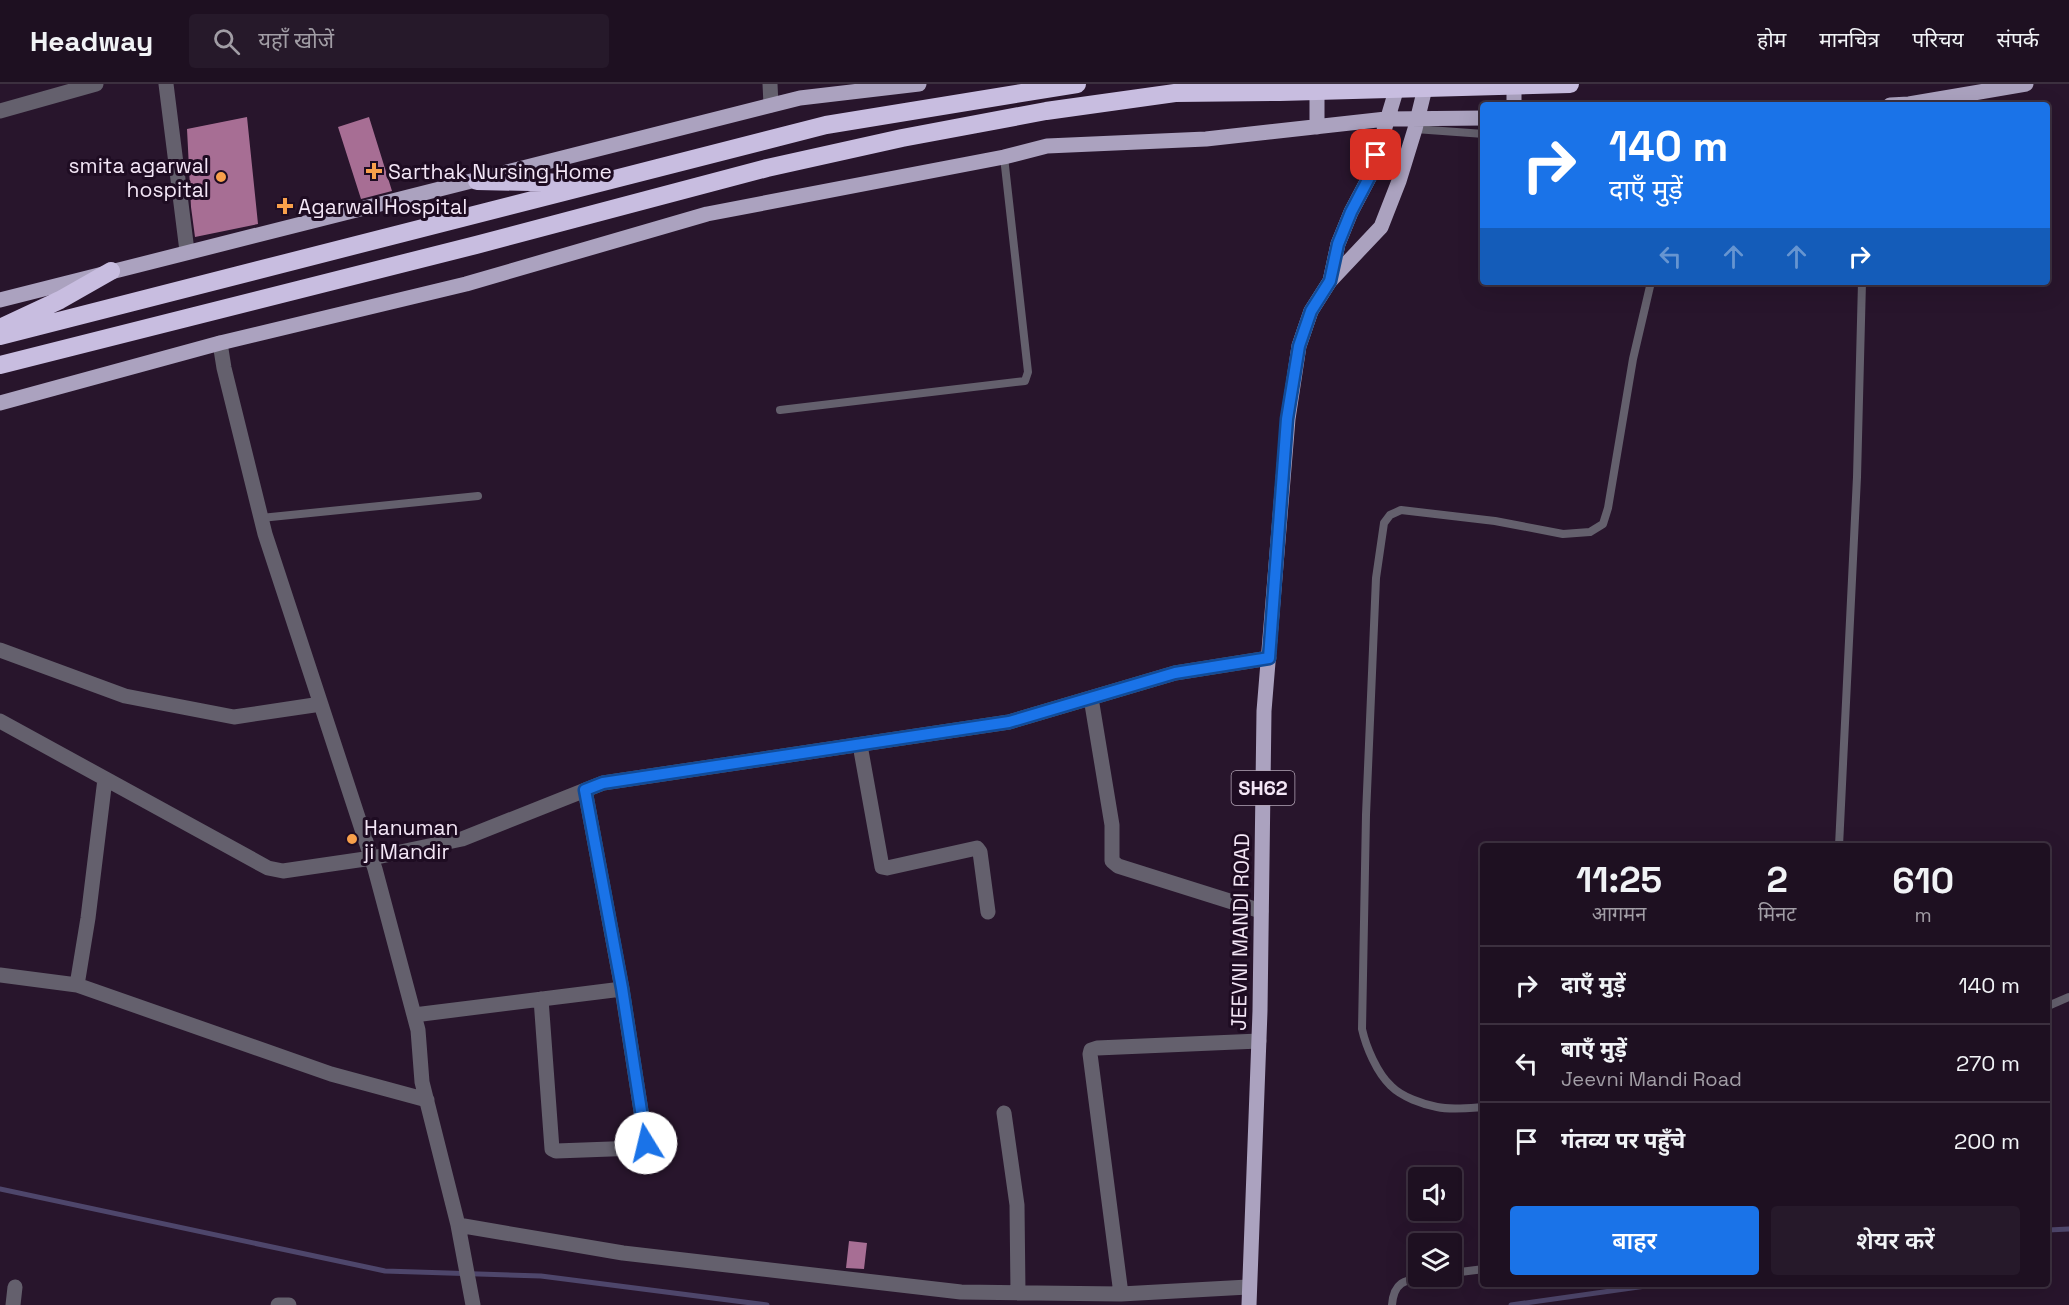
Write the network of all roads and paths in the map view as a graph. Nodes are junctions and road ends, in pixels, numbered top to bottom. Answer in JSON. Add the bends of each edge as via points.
{"nodes":[{"id":1,"x":96,"y":84,"type":"edge"},
{"id":2,"x":166,"y":84,"type":"edge"},
{"id":3,"x":770,"y":84,"type":"edge"},
{"id":4,"x":919,"y":84,"type":"edge"},
{"id":5,"x":1077,"y":84,"type":"edge"},
{"id":6,"x":1317,"y":84,"type":"edge"},
{"id":7,"x":1398,"y":84,"type":"edge"},
{"id":8,"x":1426,"y":84,"type":"edge"},
{"id":9,"x":1514,"y":84,"type":"edge"},
{"id":10,"x":1570,"y":84,"type":"edge"},
{"id":11,"x":2026,"y":84,"type":"edge"},
{"id":12,"x":1540,"y":85,"type":"edge"},
{"id":13,"x":824,"y":89,"type":"edge"},
{"id":14,"x":1514,"y":102,"type":"edge"},
{"id":15,"x":1921,"y":102,"type":"edge"},
{"id":16,"x":771,"y":105,"type":"junction"},
{"id":17,"x":0,"y":111,"type":"edge"},
{"id":18,"x":1480,"y":118,"type":"edge"},
{"id":19,"x":1386,"y":119,"type":"junction"},
{"id":20,"x":1416,"y":124,"type":"junction"},
{"id":21,"x":1317,"y":127,"type":"junction"},
{"id":22,"x":1480,"y":133,"type":"edge"},
{"id":23,"x":1004,"y":157,"type":"junction"},
{"id":24,"x":477,"y":180,"type":"junction"},
{"id":25,"x":601,"y":183,"type":"junction"},
{"id":26,"x":187,"y":251,"type":"junction"},
{"id":27,"x":111,"y":271,"type":"junction"},
{"id":28,"x":1330,"y":281,"type":"junction"},
{"id":29,"x":1650,"y":285,"type":"edge"},
{"id":30,"x":1862,"y":285,"type":"edge"},
{"id":31,"x":0,"y":300,"type":"edge"},
{"id":32,"x":0,"y":328,"type":"edge"},
{"id":33,"x":0,"y":336,"type":"edge"},
{"id":34,"x":220,"y":344,"type":"junction"},
{"id":35,"x":0,"y":364,"type":"edge"},
{"id":36,"x":0,"y":403,"type":"edge"},
{"id":37,"x":780,"y":410,"type":"dead end"},
{"id":38,"x":478,"y":495,"type":"dead end"},
{"id":39,"x":261,"y":518,"type":"junction"},
{"id":40,"x":0,"y":650,"type":"edge"},
{"id":41,"x":1269,"y":658,"type":"junction"},
{"id":42,"x":1091,"y":698,"type":"junction"},
{"id":43,"x":321,"y":704,"type":"junction"},
{"id":44,"x":0,"y":721,"type":"edge"},
{"id":45,"x":860,"y":745,"type":"junction"},
{"id":46,"x":105,"y":779,"type":"junction"},
{"id":47,"x":585,"y":790,"type":"junction"},
{"id":48,"x":1839,"y":843,"type":"edge"},
{"id":49,"x":372,"y":858,"type":"junction"},
{"id":50,"x":1261,"y":910,"type":"junction"},
{"id":51,"x":988,"y":912,"type":"dead end"},
{"id":52,"x":0,"y":975,"type":"edge"},
{"id":53,"x":76,"y":985,"type":"junction"},
{"id":54,"x":622,"y":988,"type":"junction"},
{"id":55,"x":2069,"y":997,"type":"edge"},
{"id":56,"x":541,"y":999,"type":"junction"},
{"id":57,"x":2050,"y":1005,"type":"edge"},
{"id":58,"x":414,"y":1015,"type":"junction"},
{"id":59,"x":1258,"y":1041,"type":"junction"},
{"id":60,"x":427,"y":1100,"type":"junction"},
{"id":61,"x":1480,"y":1107,"type":"edge"},
{"id":62,"x":1004,"y":1113,"type":"dead end"},
{"id":63,"x":458,"y":1225,"type":"junction"},
{"id":64,"x":1480,"y":1270,"type":"edge"},
{"id":65,"x":1462,"y":1272,"type":"edge"},
{"id":66,"x":1408,"y":1280,"type":"edge"},
{"id":67,"x":15,"y":1287,"type":"dead end"},
{"id":68,"x":1248,"y":1287,"type":"junction"},
{"id":69,"x":1018,"y":1293,"type":"junction"},
{"id":70,"x":1121,"y":1294,"type":"junction"},
{"id":71,"x":13,"y":1305,"type":"edge"},
{"id":72,"x":278,"y":1305,"type":"edge"},
{"id":73,"x":289,"y":1305,"type":"edge"},
{"id":74,"x":473,"y":1305,"type":"edge"},
{"id":75,"x":1249,"y":1305,"type":"edge"},
{"id":76,"x":1392,"y":1305,"type":"edge"}],
"edges":[{"from":1,"to":17,"type":"street"},
{"from":2,"to":26,"type":"street"},
{"from":3,"to":16,"type":"street"},
{"from":4,"to":13,"type":"main road"},
{"from":5,"to":25,"type":"highway","via":[[826,125]]},
{"from":6,"to":21,"type":"main road"},
{"from":7,"to":19,"type":"main road","name":"JEEVNI MANDI ROAD","number":"SH62"},
{"from":8,"to":20,"type":"main road","name":"JEEVNI MANDI ROAD","number":"SH62"},
{"from":9,"to":14,"type":"main road"},
{"from":10,"to":12,"type":"highway"},
{"from":11,"to":15,"type":"main road"},
{"from":12,"to":35,"type":"highway","via":[[1175,93],[1046,111],[767,168]]},
{"from":13,"to":16,"type":"main road"},
{"from":16,"to":24,"type":"main road"},
{"from":18,"to":20,"type":"main road"},
{"from":19,"to":20,"type":"main road"},
{"from":19,"to":21,"type":"main road"},
{"from":19,"to":28,"type":"main road","name":"JEEVNI MANDI ROAD","number":"SH62","via":[[1371,174],[1338,244]]},
{"from":20,"to":22,"type":"lane"},
{"from":20,"to":28,"type":"main road","name":"JEEVNI MANDI ROAD","number":"SH62","via":[[1380,227]]},
{"from":21,"to":23,"type":"main road","via":[[1206,139],[1047,146]]},
{"from":23,"to":34,"type":"main road","via":[[707,214],[466,284]]},
{"from":23,"to":37,"type":"lane","via":[[1028,377],[1024,381]]},
{"from":24,"to":25,"type":"highway"},
{"from":24,"to":26,"type":"main road"},
{"from":25,"to":33,"type":"highway"},
{"from":26,"to":27,"type":"main road"},
{"from":27,"to":31,"type":"main road"},
{"from":27,"to":32,"type":"highway"},
{"from":28,"to":41,"type":"main road","name":"JEEVNI MANDI ROAD","number":"SH62","via":[[1311,311],[1299,346],[1287,419]]},
{"from":29,"to":61,"type":"lane","via":[[1603,524],[1590,532],[1563,534],[1401,510],[1384,523],[1376,578],[1362,1029],[1371,1058],[1391,1087],[1439,1108]]},
{"from":30,"to":48,"type":"lane"},
{"from":34,"to":36,"type":"main road"},
{"from":34,"to":39,"type":"street"},
{"from":38,"to":39,"type":"lane"},
{"from":39,"to":43,"type":"street"},
{"from":40,"to":43,"type":"street","via":[[125,696],[224,716]]},
{"from":41,"to":42,"type":"street","via":[[1175,673]]},
{"from":41,"to":50,"type":"main road","name":"JEEVNI MANDI ROAD","number":"SH62","via":[[1264,711]]},
{"from":42,"to":45,"type":"street","via":[[1009,722]]},
{"from":42,"to":50,"type":"street","via":[[1112,825],[1112,861],[1171,884]]},
{"from":43,"to":49,"type":"street"},
{"from":44,"to":46,"type":"street"},
{"from":45,"to":47,"type":"street","via":[[603,783]]},
{"from":45,"to":51,"type":"street","via":[[882,867],[977,848]]},
{"from":46,"to":49,"type":"street","via":[[276,870]]},
{"from":46,"to":53,"type":"street"},
{"from":47,"to":49,"type":"street","via":[[462,839]]},
{"from":47,"to":54,"type":"street"},
{"from":49,"to":58,"type":"street"},
{"from":50,"to":59,"type":"main road","name":"JEEVNI MANDI ROAD","number":"SH62"},
{"from":52,"to":53,"type":"street"},
{"from":53,"to":60,"type":"street","via":[[331,1074]]},
{"from":54,"to":56,"type":"street"},
{"from":54,"to":56,"type":"street","via":[[646,1143],[638,1148],[552,1149]]},
{"from":55,"to":57,"type":"lane"},
{"from":56,"to":58,"type":"street"},
{"from":58,"to":60,"type":"street"},
{"from":59,"to":68,"type":"main road","name":"JEEVNI MANDI ROAD","number":"SH62"},
{"from":59,"to":70,"type":"street","via":[[1091,1050]]},
{"from":60,"to":63,"type":"street"},
{"from":62,"to":69,"type":"street","via":[[1017,1205]]},
{"from":63,"to":69,"type":"street","via":[[623,1253],[961,1292]]},
{"from":63,"to":74,"type":"street"},
{"from":64,"to":65,"type":"lane"},
{"from":66,"to":76,"type":"lane","via":[[1397,1285]]},
{"from":67,"to":71,"type":"street"},
{"from":68,"to":70,"type":"street"},
{"from":68,"to":75,"type":"main road","name":"JEEVNI MANDI ROAD","number":"SH62"},
{"from":69,"to":70,"type":"street"},
{"from":72,"to":73,"type":"street"}]}
